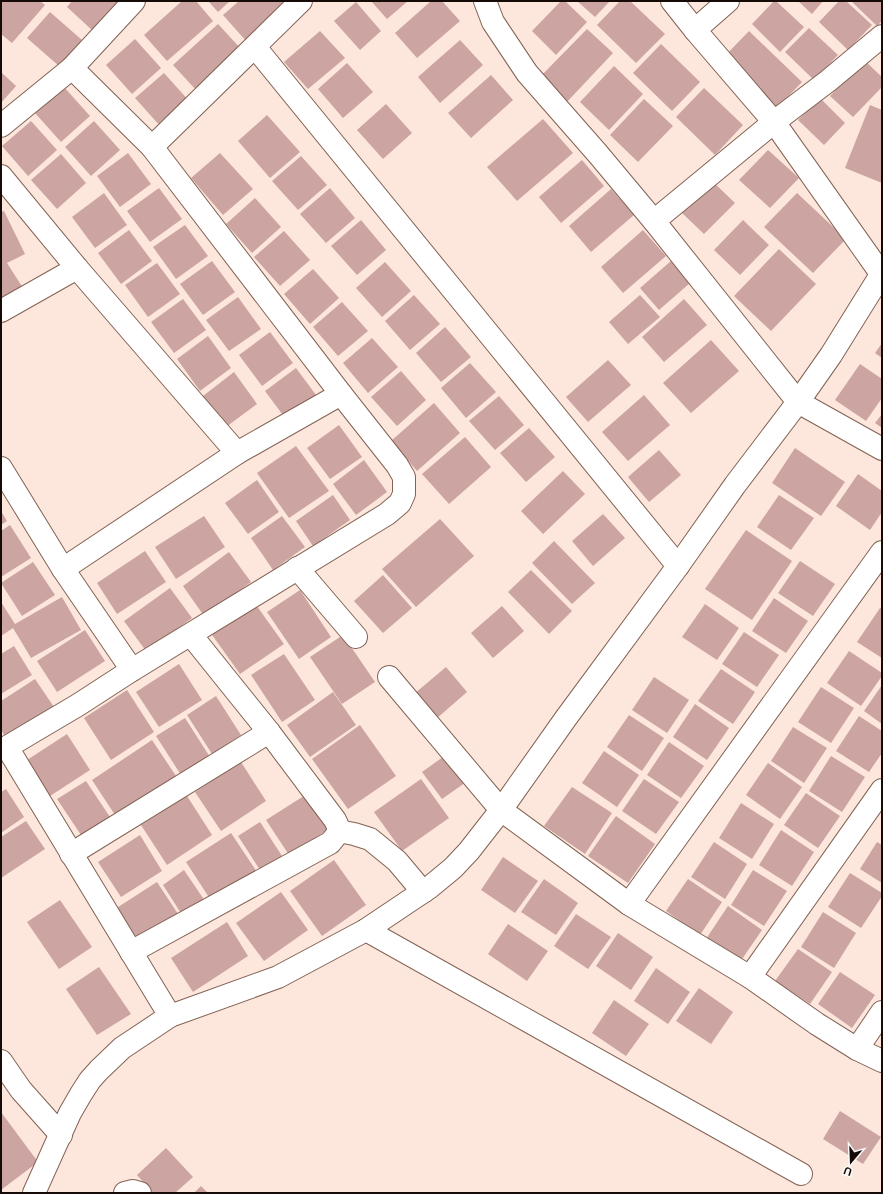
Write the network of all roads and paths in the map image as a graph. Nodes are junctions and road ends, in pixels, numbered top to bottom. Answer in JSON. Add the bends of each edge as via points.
{"nodes":[{"id":1,"x":134,"y":1,"type":"edge"},
{"id":2,"x":301,"y":1,"type":"edge"},
{"id":3,"x":485,"y":1,"type":"edge"},
{"id":4,"x":672,"y":1,"type":"edge"},
{"id":5,"x":728,"y":1,"type":"edge"},
{"id":6,"x":695,"y":30,"type":"junction"},
{"id":7,"x":882,"y":36,"type":"edge"},
{"id":8,"x":255,"y":47,"type":"junction"},
{"id":9,"x":72,"y":68,"type":"junction"},
{"id":10,"x":774,"y":122,"type":"junction"},
{"id":11,"x":1,"y":126,"type":"edge"},
{"id":12,"x":152,"y":147,"type":"junction"},
{"id":13,"x":1,"y":176,"type":"edge"},
{"id":14,"x":654,"y":221,"type":"junction"},
{"id":15,"x":77,"y":268,"type":"junction"},
{"id":16,"x":882,"y":274,"type":"edge"},
{"id":17,"x":1,"y":311,"type":"edge"},
{"id":18,"x":341,"y":394,"type":"junction"},
{"id":19,"x":798,"y":402,"type":"junction"},
{"id":20,"x":882,"y":449,"type":"edge"},
{"id":21,"x":237,"y":453,"type":"junction"},
{"id":22,"x":1,"y":468,"type":"edge"},
{"id":23,"x":882,"y":552,"type":"edge"},
{"id":24,"x":678,"y":566,"type":"junction"},
{"id":25,"x":297,"y":568,"type":"junction"},
{"id":26,"x":64,"y":569,"type":"junction"},
{"id":27,"x":191,"y":635,"type":"junction"},
{"id":28,"x":356,"y":637,"type":"dead end"},
{"id":29,"x":132,"y":670,"type":"junction"},
{"id":30,"x":389,"y":677,"type":"dead end"},
{"id":31,"x":269,"y":732,"type":"junction"},
{"id":32,"x":3,"y":745,"type":"edge"},
{"id":33,"x":882,"y":790,"type":"edge"},
{"id":34,"x":501,"y":810,"type":"junction"},
{"id":35,"x":338,"y":831,"type":"junction"},
{"id":36,"x":71,"y":854,"type":"junction"},
{"id":37,"x":423,"y":892,"type":"junction"},
{"id":38,"x":628,"y":904,"type":"junction"},
{"id":39,"x":366,"y":930,"type":"junction"},
{"id":40,"x":131,"y":952,"type":"junction"},
{"id":41,"x":750,"y":977,"type":"junction"},
{"id":42,"x":882,"y":1012,"type":"edge"},
{"id":43,"x":170,"y":1016,"type":"junction"},
{"id":44,"x":857,"y":1048,"type":"junction"},
{"id":45,"x":1,"y":1061,"type":"edge"},
{"id":46,"x":882,"y":1061,"type":"edge"},
{"id":47,"x":61,"y":1135,"type":"junction"},
{"id":48,"x":801,"y":1174,"type":"dead end"},
{"id":49,"x":34,"y":1193,"type":"edge"},
{"id":50,"x":124,"y":1193,"type":"edge"},
{"id":51,"x":140,"y":1193,"type":"edge"}],
"edges":[{"from":1,"to":9,"type":"street"},
{"from":2,"to":8,"type":"street"},
{"from":3,"to":14,"type":"street","via":[[492,22],[527,73]]},
{"from":4,"to":6,"type":"street"},
{"from":5,"to":6,"type":"street"},
{"from":6,"to":10,"type":"street"},
{"from":7,"to":10,"type":"street"},
{"from":8,"to":12,"type":"street"},
{"from":8,"to":24,"type":"street"},
{"from":9,"to":11,"type":"street"},
{"from":9,"to":12,"type":"street"},
{"from":10,"to":14,"type":"street"},
{"from":10,"to":16,"type":"street"},
{"from":12,"to":18,"type":"street"},
{"from":13,"to":15,"type":"street"},
{"from":14,"to":19,"type":"street"},
{"from":15,"to":17,"type":"street"},
{"from":15,"to":21,"type":"street"},
{"from":16,"to":19,"type":"street"},
{"from":18,"to":21,"type":"street"},
{"from":18,"to":25,"type":"street","via":[[398,465],[404,477],[404,494],[400,503],[386,514]]},
{"from":19,"to":20,"type":"street"},
{"from":19,"to":24,"type":"street"},
{"from":21,"to":26,"type":"street"},
{"from":22,"to":26,"type":"street"},
{"from":23,"to":38,"type":"street"},
{"from":24,"to":34,"type":"street"},
{"from":25,"to":27,"type":"street"},
{"from":25,"to":28,"type":"street"},
{"from":26,"to":29,"type":"street"},
{"from":27,"to":29,"type":"street"},
{"from":27,"to":31,"type":"street"},
{"from":29,"to":32,"type":"street","via":[[78,706]]},
{"from":30,"to":34,"type":"street"},
{"from":31,"to":35,"type":"street","via":[[335,820]]},
{"from":31,"to":36,"type":"street"},
{"from":32,"to":36,"type":"street"},
{"from":33,"to":41,"type":"street"},
{"from":34,"to":37,"type":"street","via":[[464,857]]},
{"from":34,"to":38,"type":"street"},
{"from":35,"to":37,"type":"street","via":[[370,838],[397,861]]},
{"from":35,"to":40,"type":"street","via":[[330,843]]},
{"from":36,"to":40,"type":"street"},
{"from":37,"to":39,"type":"street"},
{"from":38,"to":41,"type":"street"},
{"from":39,"to":43,"type":"street","via":[[278,977]]},
{"from":39,"to":48,"type":"street"},
{"from":40,"to":43,"type":"street"},
{"from":41,"to":44,"type":"street","via":[[817,1024]]},
{"from":42,"to":44,"type":"street"},
{"from":43,"to":47,"type":"street","via":[[122,1048],[99,1070],[77,1101]]},
{"from":44,"to":46,"type":"street"},
{"from":45,"to":47,"type":"street","via":[[21,1090]]},
{"from":47,"to":49,"type":"street"},
{"from":50,"to":51,"type":"street"}]}
